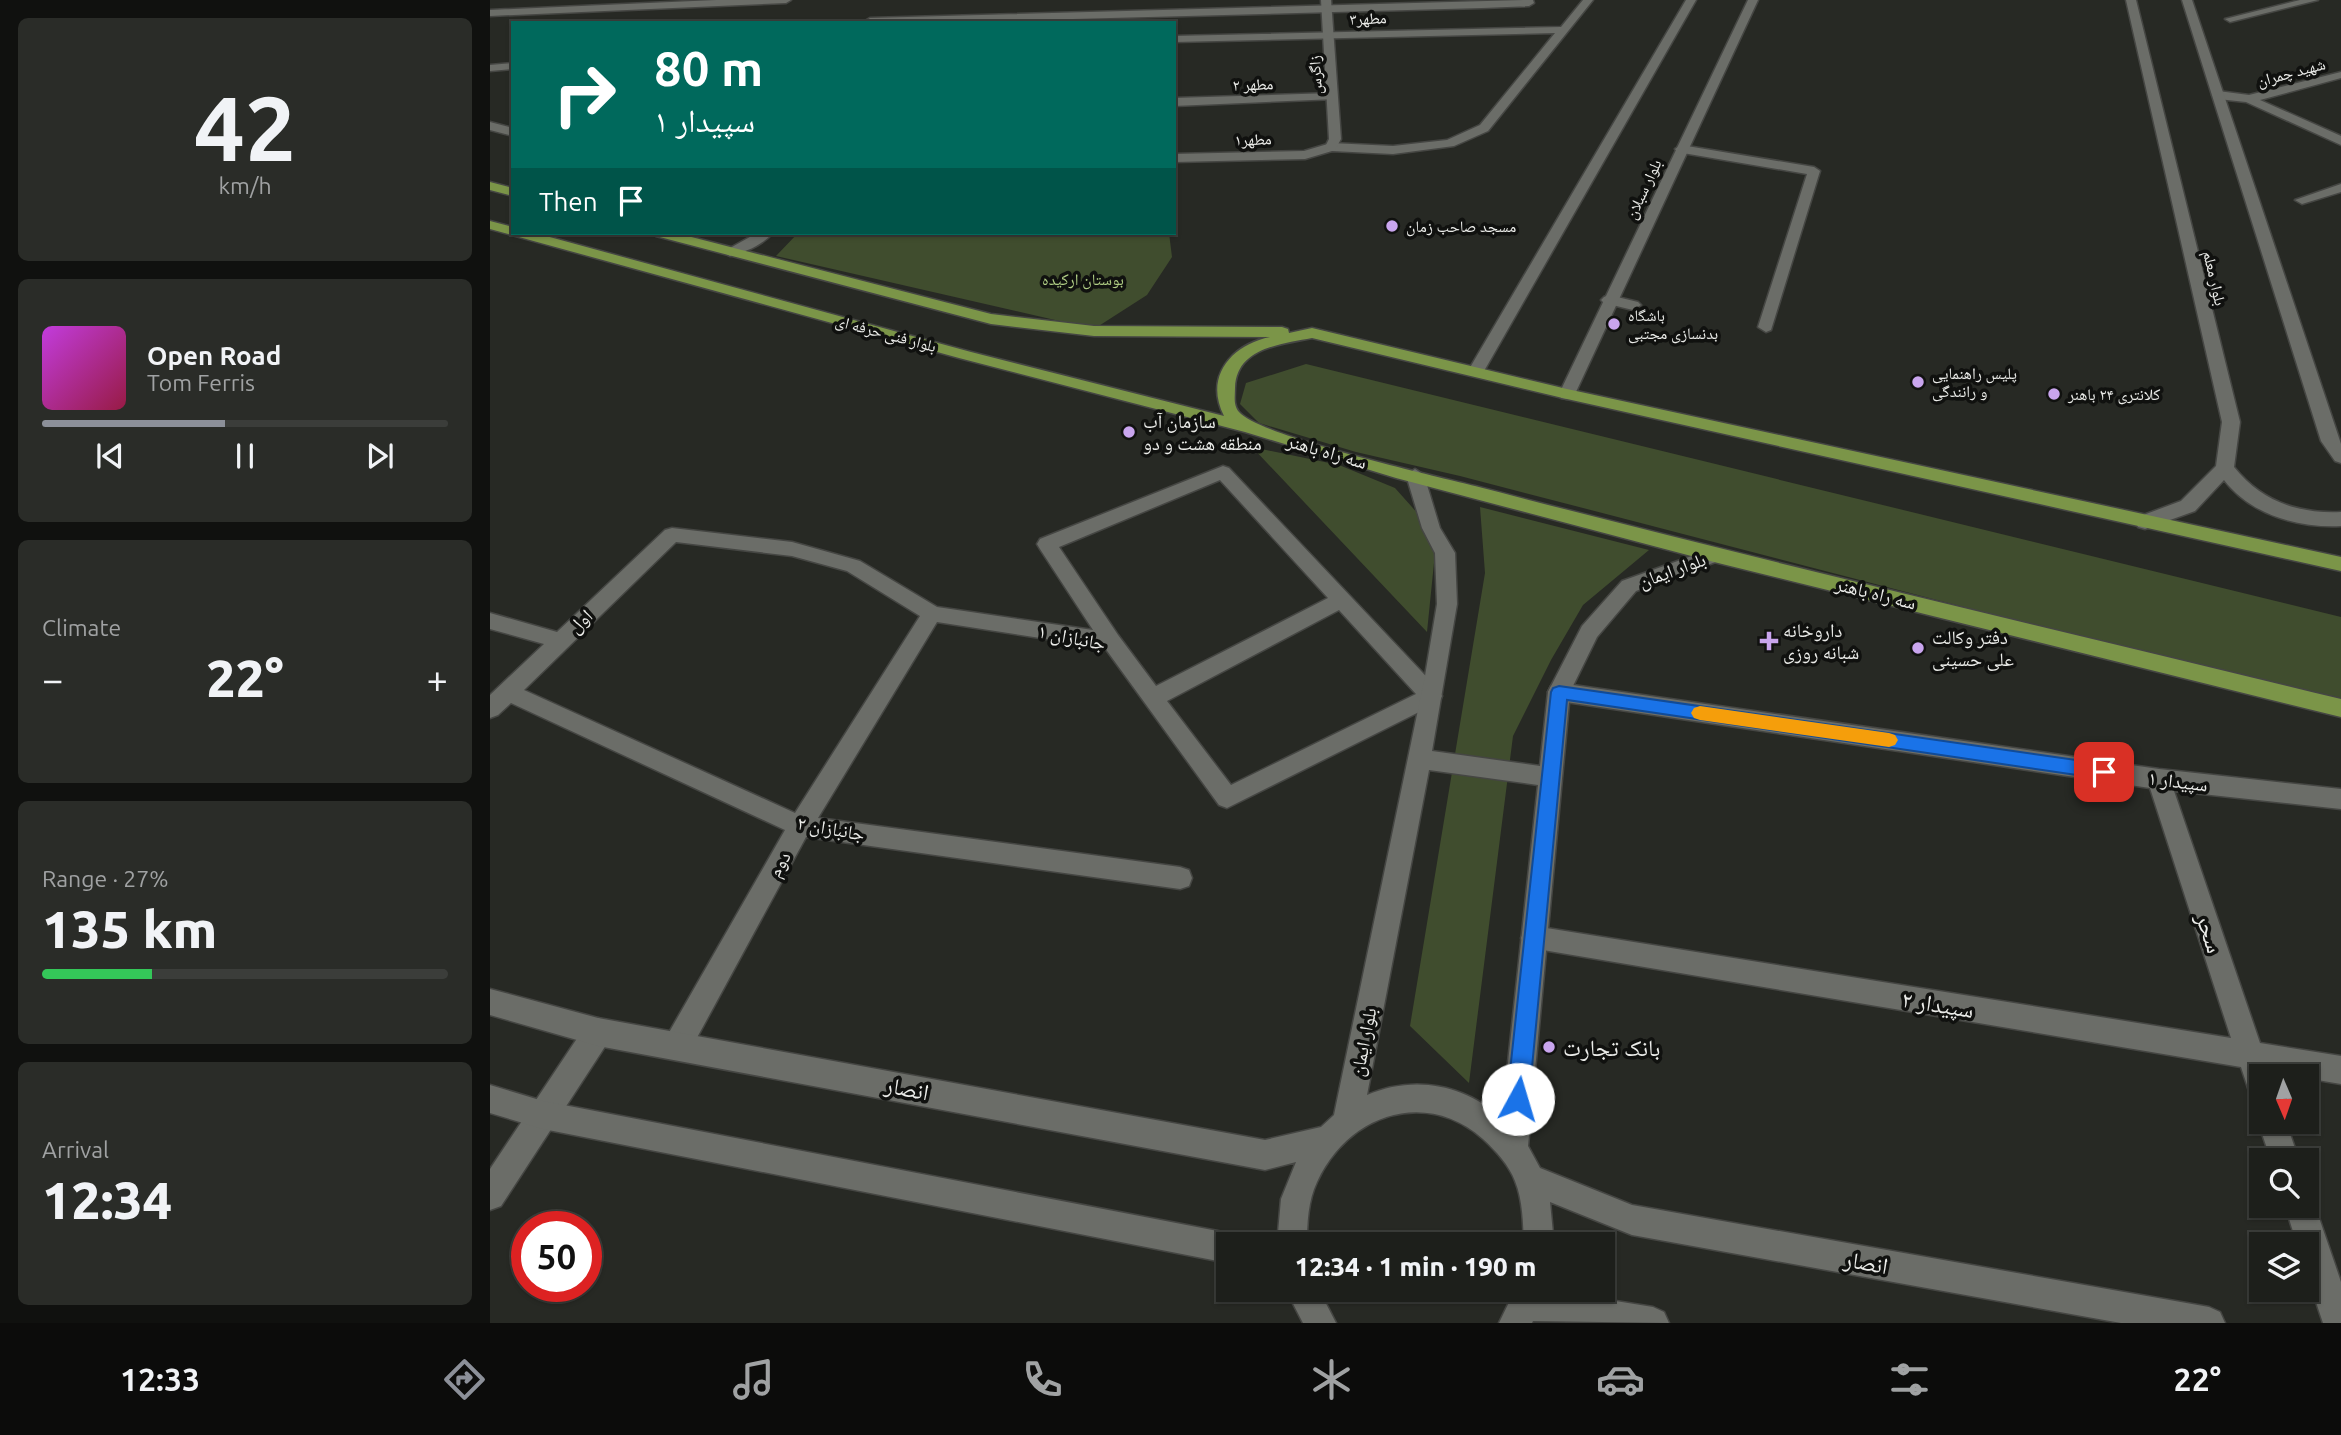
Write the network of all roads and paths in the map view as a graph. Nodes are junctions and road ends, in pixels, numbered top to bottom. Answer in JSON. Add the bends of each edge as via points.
{"nodes":[{"id":1,"x":510,"y":0,"type":"edge"},
{"id":2,"x":786,"y":0,"type":"edge"},
{"id":3,"x":1182,"y":0,"type":"edge"},
{"id":4,"x":1528,"y":0,"type":"edge"},
{"id":5,"x":1588,"y":0,"type":"edge"},
{"id":6,"x":1691,"y":0,"type":"edge"},
{"id":7,"x":1753,"y":0,"type":"edge"},
{"id":8,"x":2131,"y":0,"type":"edge"},
{"id":9,"x":2187,"y":0,"type":"edge"},
{"id":10,"x":2313,"y":0,"type":"edge"},
{"id":11,"x":1481,"y":2,"type":"edge"},
{"id":12,"x":659,"y":3,"type":"edge"},
{"id":13,"x":709,"y":3,"type":"junction"},
{"id":14,"x":1504,"y":4,"type":"junction"},
{"id":15,"x":1326,"y":5,"type":"edge"},
{"id":16,"x":877,"y":10,"type":"dead end"},
{"id":17,"x":493,"y":13,"type":"edge"},
{"id":18,"x":702,"y":13,"type":"dead end"},
{"id":19,"x":1179,"y":13,"type":"junction"},
{"id":20,"x":1156,"y":18,"type":"edge"},
{"id":21,"x":2230,"y":19,"type":"dead end"},
{"id":22,"x":1004,"y":20,"type":"edge"},
{"id":23,"x":871,"y":21,"type":"edge"},
{"id":24,"x":937,"y":21,"type":"edge"},
{"id":25,"x":1514,"y":29,"type":"junction"},
{"id":26,"x":1562,"y":30,"type":"junction"},
{"id":27,"x":1328,"y":34,"type":"junction"},
{"id":28,"x":1176,"y":39,"type":"edge"},
{"id":29,"x":511,"y":66,"type":"edge"},
{"id":30,"x":490,"y":68,"type":"edge"},
{"id":31,"x":2341,"y":75,"type":"edge"},
{"id":32,"x":2218,"y":95,"type":"junction"},
{"id":33,"x":1332,"y":97,"type":"junction"},
{"id":34,"x":2249,"y":99,"type":"junction"},
{"id":35,"x":1176,"y":102,"type":"edge"},
{"id":36,"x":490,"y":126,"type":"edge"},
{"id":37,"x":511,"y":131,"type":"edge"},
{"id":38,"x":2341,"y":141,"type":"edge"},
{"id":39,"x":1331,"y":147,"type":"junction"},
{"id":40,"x":1681,"y":149,"type":"junction"},
{"id":41,"x":1176,"y":158,"type":"edge"},
{"id":42,"x":490,"y":186,"type":"edge"},
{"id":43,"x":2341,"y":188,"type":"edge"},
{"id":44,"x":511,"y":191,"type":"edge"},
{"id":45,"x":2302,"y":200,"type":"dead end"},
{"id":46,"x":490,"y":225,"type":"edge"},
{"id":47,"x":511,"y":230,"type":"edge"},
{"id":48,"x":527,"y":235,"type":"edge"},
{"id":49,"x":668,"y":235,"type":"edge"},
{"id":50,"x":763,"y":235,"type":"edge"},
{"id":51,"x":730,"y":252,"type":"junction"},
{"id":52,"x":1609,"y":300,"type":"junction"},
{"id":53,"x":1633,"y":305,"type":"dead end"},
{"id":54,"x":1766,"y":327,"type":"dead end"},
{"id":55,"x":1312,"y":333,"type":"junction"},
{"id":56,"x":1476,"y":371,"type":"junction"},
{"id":57,"x":1567,"y":394,"type":"junction"},
{"id":58,"x":1253,"y":430,"type":"junction"},
{"id":59,"x":2341,"y":457,"type":"edge"},
{"id":60,"x":2225,"y":468,"type":"junction"},
{"id":61,"x":1415,"y":475,"type":"junction"},
{"id":62,"x":2341,"y":519,"type":"edge"},
{"id":63,"x":2145,"y":522,"type":"junction"},
{"id":64,"x":672,"y":535,"type":"joint"},
{"id":65,"x":1714,"y":555,"type":"junction"},
{"id":66,"x":2341,"y":564,"type":"edge"},
{"id":67,"x":1342,"y":600,"type":"junction"},
{"id":68,"x":932,"y":614,"type":"junction"},
{"id":69,"x":490,"y":621,"type":"edge"},
{"id":70,"x":560,"y":641,"type":"junction"},
{"id":71,"x":1111,"y":641,"type":"junction"},
{"id":72,"x":508,"y":692,"type":"junction"},
{"id":73,"x":1559,"y":692,"type":"junction"},
{"id":74,"x":1431,"y":696,"type":"junction"},
{"id":75,"x":1153,"y":698,"type":"junction"},
{"id":76,"x":2341,"y":708,"type":"edge"},
{"id":77,"x":490,"y":709,"type":"edge"},
{"id":78,"x":1419,"y":759,"type":"junction"},
{"id":79,"x":1551,"y":777,"type":"junction"},
{"id":80,"x":2159,"y":779,"type":"junction"},
{"id":81,"x":2341,"y":799,"type":"edge"},
{"id":82,"x":800,"y":826,"type":"junction"},
{"id":83,"x":1180,"y":878,"type":"dead end"},
{"id":84,"x":1534,"y":938,"type":"junction"},
{"id":85,"x":490,"y":1002,"type":"edge"},
{"id":86,"x":598,"y":1032,"type":"junction"},
{"id":87,"x":677,"y":1046,"type":"junction"},
{"id":88,"x":2250,"y":1055,"type":"junction"},
{"id":89,"x":2253,"y":1064,"type":"edge"},
{"id":90,"x":2341,"y":1070,"type":"edge"},
{"id":91,"x":490,"y":1100,"type":"edge"},
{"id":92,"x":543,"y":1115,"type":"junction"},
{"id":93,"x":1348,"y":1118,"type":"junction"},
{"id":94,"x":1325,"y":1140,"type":"junction"},
{"id":95,"x":1513,"y":1149,"type":"junction"},
{"id":96,"x":1530,"y":1179,"type":"junction"},
{"id":97,"x":490,"y":1195,"type":"edge"},
{"id":98,"x":2304,"y":1218,"type":"edge"},
{"id":99,"x":1293,"y":1232,"type":"edge"},
{"id":100,"x":1539,"y":1232,"type":"edge"},
{"id":101,"x":1216,"y":1246,"type":"edge"},
{"id":102,"x":1524,"y":1306,"type":"edge"},
{"id":103,"x":1653,"y":1323,"type":"edge"},
{"id":104,"x":2209,"y":1323,"type":"edge"},
{"id":105,"x":2339,"y":1323,"type":"edge"}],
"edges":[{"from":1,"to":17,"type":"street"},
{"from":2,"to":13,"type":"street"},
{"from":3,"to":19,"type":"street"},
{"from":4,"to":14,"type":"street"},
{"from":5,"to":26,"type":"street","name":"مطهر۱"},
{"from":6,"to":56,"type":"street"},
{"from":7,"to":40,"type":"street","name":"بلوار سبلان"},
{"from":8,"to":60,"type":"street","name":"بلوار معلم","via":[[2231,422]]},
{"from":9,"to":32,"type":"street"},
{"from":10,"to":21,"type":"street"},
{"from":11,"to":14,"type":"street"},
{"from":11,"to":15,"type":"street"},
{"from":12,"to":13,"type":"street"},
{"from":12,"to":17,"type":"street"},
{"from":13,"to":18,"type":"street"},
{"from":14,"to":25,"type":"street"},
{"from":15,"to":19,"type":"street"},
{"from":15,"to":27,"type":"street","name":"زاگرس"},
{"from":16,"to":23,"type":"street"},
{"from":19,"to":20,"type":"street"},
{"from":20,"to":22,"type":"street"},
{"from":22,"to":24,"type":"street"},
{"from":25,"to":26,"type":"street","name":"مطهر۳"},
{"from":25,"to":27,"type":"street","name":"مطهر۳"},
{"from":26,"to":39,"type":"street","name":"مطهر۱","via":[[1484,128],[1450,143],[1393,150]]},
{"from":27,"to":28,"type":"street","name":"مطهر۳"},
{"from":27,"to":33,"type":"street","name":"زاگرس"},
{"from":29,"to":30,"type":"street"},
{"from":31,"to":34,"type":"street","name":"شهید چمران"},
{"from":32,"to":34,"type":"street"},
{"from":32,"to":59,"type":"street","via":[[2330,441]]},
{"from":33,"to":35,"type":"street","name":"مطهر ۲"},
{"from":33,"to":39,"type":"street","name":"زاگرس","via":[[1335,139]]},
{"from":34,"to":38,"type":"street"},
{"from":36,"to":37,"type":"street"},
{"from":39,"to":41,"type":"street","name":"مطهر۱","via":[[1305,155]]},
{"from":40,"to":52,"type":"street","name":"بلوار سبلان"},
{"from":40,"to":54,"type":"street","via":[[1814,170]]},
{"from":42,"to":44,"type":"main road"},
{"from":43,"to":45,"type":"street"},
{"from":46,"to":47,"type":"main road"},
{"from":48,"to":58,"type":"main road","name":"بلوار فنی حرفه ای"},
{"from":49,"to":51,"type":"main road"},
{"from":50,"to":51,"type":"street"},
{"from":51,"to":55,"type":"main road","via":[[990,318],[1094,331]]},
{"from":52,"to":53,"type":"street"},
{"from":52,"to":57,"type":"street","name":"بلوار سبلان"},
{"from":55,"to":56,"type":"main road","name":"سه راه باهنر"},
{"from":55,"to":58,"type":"main road","name":"سه راه باهنر","via":[[1267,342],[1239,356],[1227,378],[1226,402],[1232,415]]},
{"from":56,"to":57,"type":"main road","name":"سه راه باهنر"},
{"from":57,"to":63,"type":"main road","name":"سه راه باهنر"},
{"from":58,"to":61,"type":"main road","name":"سه راه باهنر"},
{"from":60,"to":62,"type":"street","via":[[2241,488],[2268,506],[2301,517]]},
{"from":60,"to":63,"type":"street","via":[[2188,506]]},
{"from":61,"to":65,"type":"main road","name":"سه راه باهنر"},
{"from":61,"to":74,"type":"street","name":"بلوار ایمان","via":[[1431,528],[1445,553],[1447,604]]},
{"from":63,"to":66,"type":"main road","name":"سه راه باهنر"},
{"from":64,"to":68,"type":"street","name":"جانبازان ۱","via":[[792,549],[853,566]]},
{"from":64,"to":70,"type":"street","name":"اول"},
{"from":65,"to":73,"type":"street","name":"بلوار ایمان","via":[[1629,586],[1589,632]]},
{"from":65,"to":76,"type":"main road","name":"سه راه باهنر"},
{"from":67,"to":71,"type":"street","via":[[1223,472],[1047,544]]},
{"from":67,"to":74,"type":"street"},
{"from":67,"to":75,"type":"street"},
{"from":68,"to":71,"type":"street","name":"جانبازان ۱"},
{"from":68,"to":82,"type":"street","name":"دوم"},
{"from":69,"to":70,"type":"street"},
{"from":70,"to":72,"type":"street","name":"اول"},
{"from":71,"to":75,"type":"street","name":"جانبازان ۱"},
{"from":72,"to":77,"type":"street","name":"اول"},
{"from":72,"to":82,"type":"street","name":"جانبازان ۲"},
{"from":73,"to":79,"type":"street","name":"بلوار ایمان"},
{"from":73,"to":80,"type":"street","name":"سپیدار ۱"},
{"from":74,"to":75,"type":"street","name":"جانبازان ۱","via":[[1227,798]]},
{"from":74,"to":78,"type":"street","name":"بلوار ایمان"},
{"from":78,"to":79,"type":"street"},
{"from":78,"to":93,"type":"street","name":"بلوار ایمان"},
{"from":79,"to":84,"type":"street","name":"بلوار ایمان"},
{"from":80,"to":81,"type":"street","name":"سپیدار ۱"},
{"from":80,"to":88,"type":"street","name":"سحر"},
{"from":82,"to":83,"type":"street","name":"جانبازان ۲"},
{"from":82,"to":87,"type":"street","name":"دوم"},
{"from":84,"to":88,"type":"street","name":"سپیدار ۲"},
{"from":84,"to":95,"type":"street","name":"بلوار ایمان"},
{"from":85,"to":86,"type":"street","name":"انصار"},
{"from":86,"to":87,"type":"street","name":"انصار"},
{"from":86,"to":92,"type":"street"},
{"from":87,"to":94,"type":"street","name":"انصار","via":[[1265,1155]]},
{"from":88,"to":89,"type":"street","name":"سحر"},
{"from":88,"to":90,"type":"street","name":"سپیدار ۲"},
{"from":91,"to":92,"type":"street"},
{"from":92,"to":97,"type":"street"},
{"from":92,"to":101,"type":"street"},
{"from":93,"to":94,"type":"street"},
{"from":93,"to":95,"type":"street","via":[[1376,1104],[1406,1097],[1436,1098],[1465,1107],[1491,1125]]},
{"from":94,"to":99,"type":"street","via":[[1306,1169],[1295,1203]]},
{"from":95,"to":96,"type":"street"},
{"from":96,"to":100,"type":"street"},
{"from":96,"to":104,"type":"street","name":"انصار","via":[[1632,1220]]},
{"from":98,"to":105,"type":"street"},
{"from":102,"to":103,"type":"street"}]}
